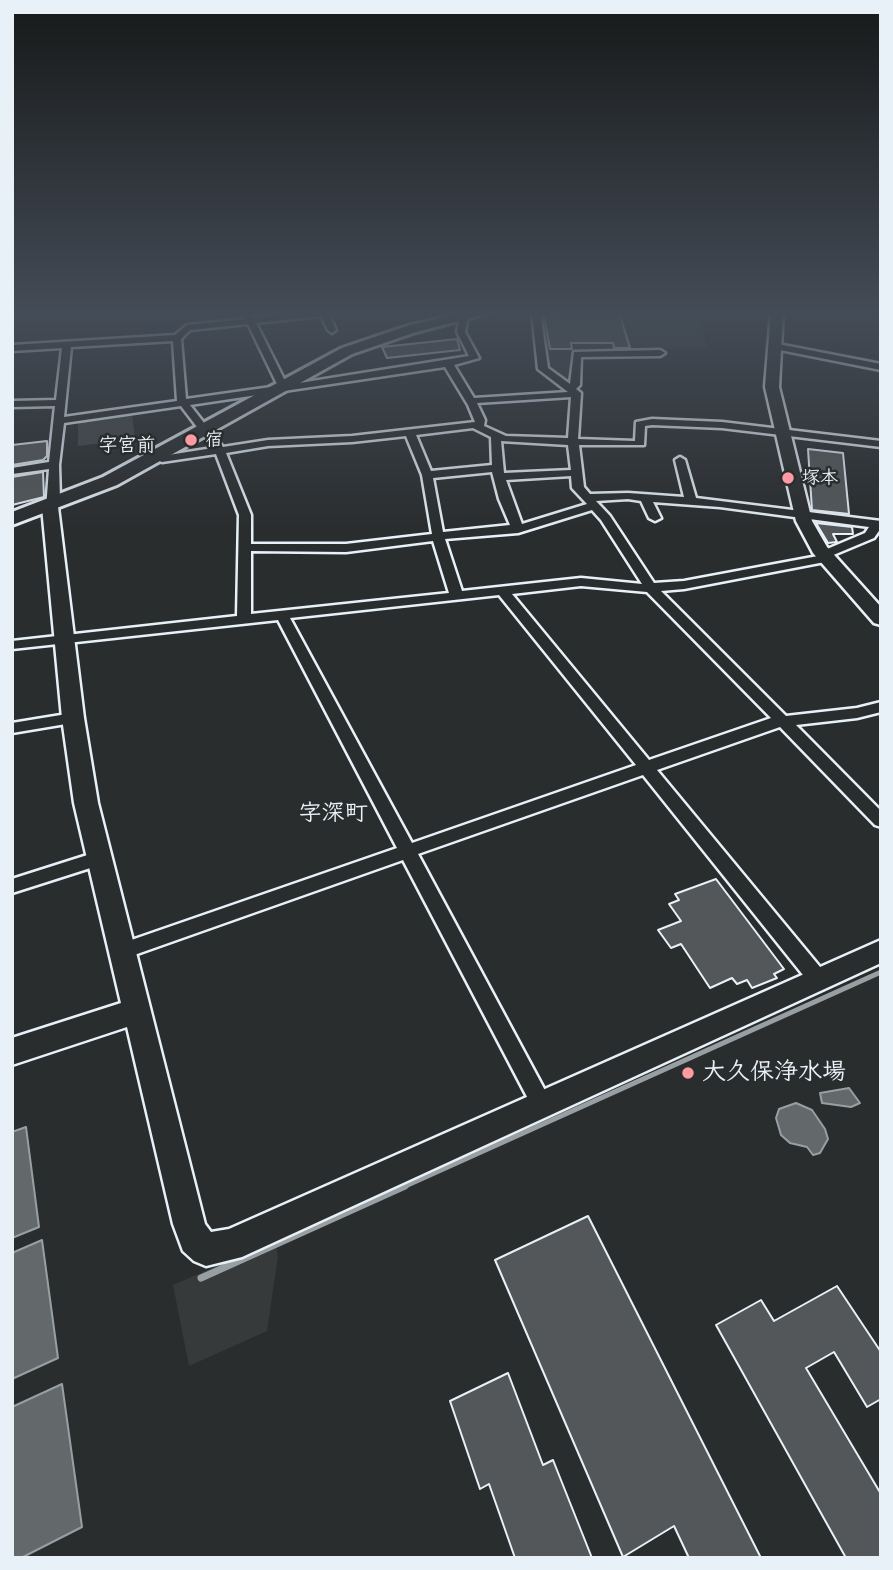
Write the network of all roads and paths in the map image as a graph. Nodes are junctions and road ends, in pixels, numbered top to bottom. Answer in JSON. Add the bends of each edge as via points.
{"nodes":[{"id":1,"x":62,"y":385,"type":"edge"},
{"id":2,"x":180,"y":385,"type":"edge"},
{"id":3,"x":281,"y":385,"type":"edge"},
{"id":4,"x":291,"y":385,"type":"edge"},
{"id":5,"x":461,"y":385,"type":"edge"},
{"id":6,"x":566,"y":385,"type":"edge"},
{"id":7,"x":575,"y":385,"type":"edge"},
{"id":8,"x":772,"y":385,"type":"edge"},
{"id":9,"x":278,"y":387,"type":"junction"},
{"id":10,"x":573,"y":391,"type":"junction"},
{"id":11,"x":470,"y":401,"type":"junction"},
{"id":12,"x":60,"y":403,"type":"junction"},
{"id":13,"x":12,"y":404,"type":"edge"},
{"id":14,"x":184,"y":404,"type":"junction"},
{"id":15,"x":58,"y":421,"type":"junction"},
{"id":16,"x":480,"y":426,"type":"junction"},
{"id":17,"x":203,"y":429,"type":"junction"},
{"id":18,"x":783,"y":431,"type":"junction"},
{"id":19,"x":410,"y":432,"type":"junction"},
{"id":20,"x":496,"y":437,"type":"junction"},
{"id":21,"x":573,"y":442,"type":"junction"},
{"id":22,"x":881,"y":443,"type":"edge"},
{"id":23,"x":219,"y":449,"type":"junction"},
{"id":24,"x":153,"y":457,"type":"junction"},
{"id":25,"x":680,"y":460,"type":"dead end"},
{"id":26,"x":54,"y":465,"type":"junction"},
{"id":27,"x":12,"y":471,"type":"edge"},
{"id":28,"x":498,"y":472,"type":"junction"},
{"id":29,"x":574,"y":473,"type":"junction"},
{"id":30,"x":427,"y":475,"type":"junction"},
{"id":31,"x":645,"y":497,"type":"junction"},
{"id":32,"x":591,"y":501,"type":"junction"},
{"id":33,"x":691,"y":502,"type":"junction"},
{"id":34,"x":50,"y":507,"type":"junction"},
{"id":35,"x":802,"y":514,"type":"junction"},
{"id":36,"x":655,"y":518,"type":"dead end"},
{"id":37,"x":12,"y":519,"type":"edge"},
{"id":38,"x":878,"y":524,"type":"edge"},
{"id":39,"x":518,"y":529,"type":"junction"},
{"id":40,"x":438,"y":536,"type":"junction"},
{"id":41,"x":247,"y":548,"type":"junction"},
{"id":42,"x":825,"y":556,"type":"junction"},
{"id":43,"x":650,"y":587,"type":"junction"},
{"id":44,"x":503,"y":591,"type":"junction"},
{"id":45,"x":457,"y":597,"type":"junction"},
{"id":46,"x":282,"y":615,"type":"junction"},
{"id":47,"x":881,"y":619,"type":"edge"},
{"id":48,"x":244,"y":620,"type":"junction"},
{"id":49,"x":64,"y":639,"type":"junction"},
{"id":50,"x":12,"y":645,"type":"edge"},
{"id":51,"x":881,"y":707,"type":"edge"},
{"id":52,"x":73,"y":719,"type":"junction"},
{"id":53,"x":782,"y":720,"type":"junction"},
{"id":54,"x":12,"y":728,"type":"edge"},
{"id":55,"x":646,"y":767,"type":"junction"},
{"id":56,"x":881,"y":821,"type":"edge"},
{"id":57,"x":407,"y":851,"type":"junction"},
{"id":58,"x":100,"y":858,"type":"junction"},
{"id":59,"x":12,"y":886,"type":"edge"},
{"id":60,"x":123,"y":951,"type":"junction"},
{"id":61,"x":881,"y":951,"type":"edge"},
{"id":62,"x":818,"y":979,"type":"junction"},
{"id":63,"x":136,"y":1011,"type":"junction"},
{"id":64,"x":12,"y":1052,"type":"edge"},
{"id":65,"x":542,"y":1104,"type":"junction"}],
"edges":[{"from":1,"to":12,"type":"street"},
{"from":2,"to":14,"type":"street"},
{"from":3,"to":9,"type":"main road"},
{"from":4,"to":9,"type":"street"},
{"from":5,"to":11,"type":"street"},
{"from":6,"to":10,"type":"street"},
{"from":7,"to":10,"type":"street"},
{"from":8,"to":18,"type":"street"},
{"from":9,"to":14,"type":"street"},
{"from":9,"to":17,"type":"main road"},
{"from":10,"to":11,"type":"street"},
{"from":10,"to":21,"type":"street"},
{"from":11,"to":16,"type":"street"},
{"from":12,"to":13,"type":"street"},
{"from":12,"to":15,"type":"street"},
{"from":14,"to":15,"type":"street"},
{"from":14,"to":17,"type":"street"},
{"from":15,"to":26,"type":"street"},
{"from":16,"to":19,"type":"street"},
{"from":16,"to":20,"type":"street"},
{"from":17,"to":23,"type":"street"},
{"from":17,"to":24,"type":"main road"},
{"from":18,"to":21,"type":"street","via":[[652,422],[640,424],[640,443]]},
{"from":18,"to":22,"type":"street"},
{"from":18,"to":35,"type":"street"},
{"from":19,"to":23,"type":"street"},
{"from":19,"to":30,"type":"street"},
{"from":20,"to":21,"type":"street"},
{"from":20,"to":28,"type":"street"},
{"from":21,"to":29,"type":"street"},
{"from":23,"to":24,"type":"street"},
{"from":23,"to":41,"type":"street","via":[[245,515]]},
{"from":24,"to":34,"type":"main road"},
{"from":25,"to":33,"type":"street"},
{"from":26,"to":27,"type":"street"},
{"from":26,"to":34,"type":"street"},
{"from":28,"to":29,"type":"street"},
{"from":28,"to":30,"type":"street"},
{"from":28,"to":39,"type":"street"},
{"from":29,"to":32,"type":"street","via":[[577,486]]},
{"from":30,"to":40,"type":"street"},
{"from":31,"to":32,"type":"street"},
{"from":31,"to":33,"type":"street"},
{"from":31,"to":36,"type":"street"},
{"from":32,"to":39,"type":"street","via":[[551,522]]},
{"from":32,"to":43,"type":"street"},
{"from":33,"to":35,"type":"street"},
{"from":34,"to":37,"type":"main road"},
{"from":34,"to":49,"type":"street"},
{"from":35,"to":38,"type":"street"},
{"from":35,"to":42,"type":"street","via":[[811,538]]},
{"from":38,"to":42,"type":"street","via":[[870,534]]},
{"from":39,"to":40,"type":"street"},
{"from":40,"to":41,"type":"street","via":[[346,548]]},
{"from":40,"to":45,"type":"street"},
{"from":41,"to":48,"type":"street"},
{"from":42,"to":43,"type":"street","via":[[690,584]]},
{"from":42,"to":47,"type":"street"},
{"from":43,"to":44,"type":"street","via":[[581,582]]},
{"from":43,"to":53,"type":"street"},
{"from":44,"to":45,"type":"street"},
{"from":44,"to":55,"type":"street"},
{"from":45,"to":46,"type":"street"},
{"from":46,"to":48,"type":"street"},
{"from":46,"to":57,"type":"street"},
{"from":48,"to":49,"type":"street"},
{"from":49,"to":50,"type":"street"},
{"from":49,"to":52,"type":"street"},
{"from":51,"to":53,"type":"street"},
{"from":52,"to":54,"type":"street"},
{"from":52,"to":58,"type":"street"},
{"from":53,"to":55,"type":"street"},
{"from":53,"to":56,"type":"street"},
{"from":55,"to":57,"type":"street"},
{"from":55,"to":62,"type":"street"},
{"from":57,"to":60,"type":"street"},
{"from":57,"to":65,"type":"street"},
{"from":58,"to":59,"type":"street"},
{"from":58,"to":60,"type":"street"},
{"from":60,"to":63,"type":"street"},
{"from":61,"to":62,"type":"street"},
{"from":62,"to":65,"type":"street"},
{"from":63,"to":64,"type":"street"},
{"from":63,"to":65,"type":"street","via":[[192,1232],[200,1245],[211,1250]]}]}
